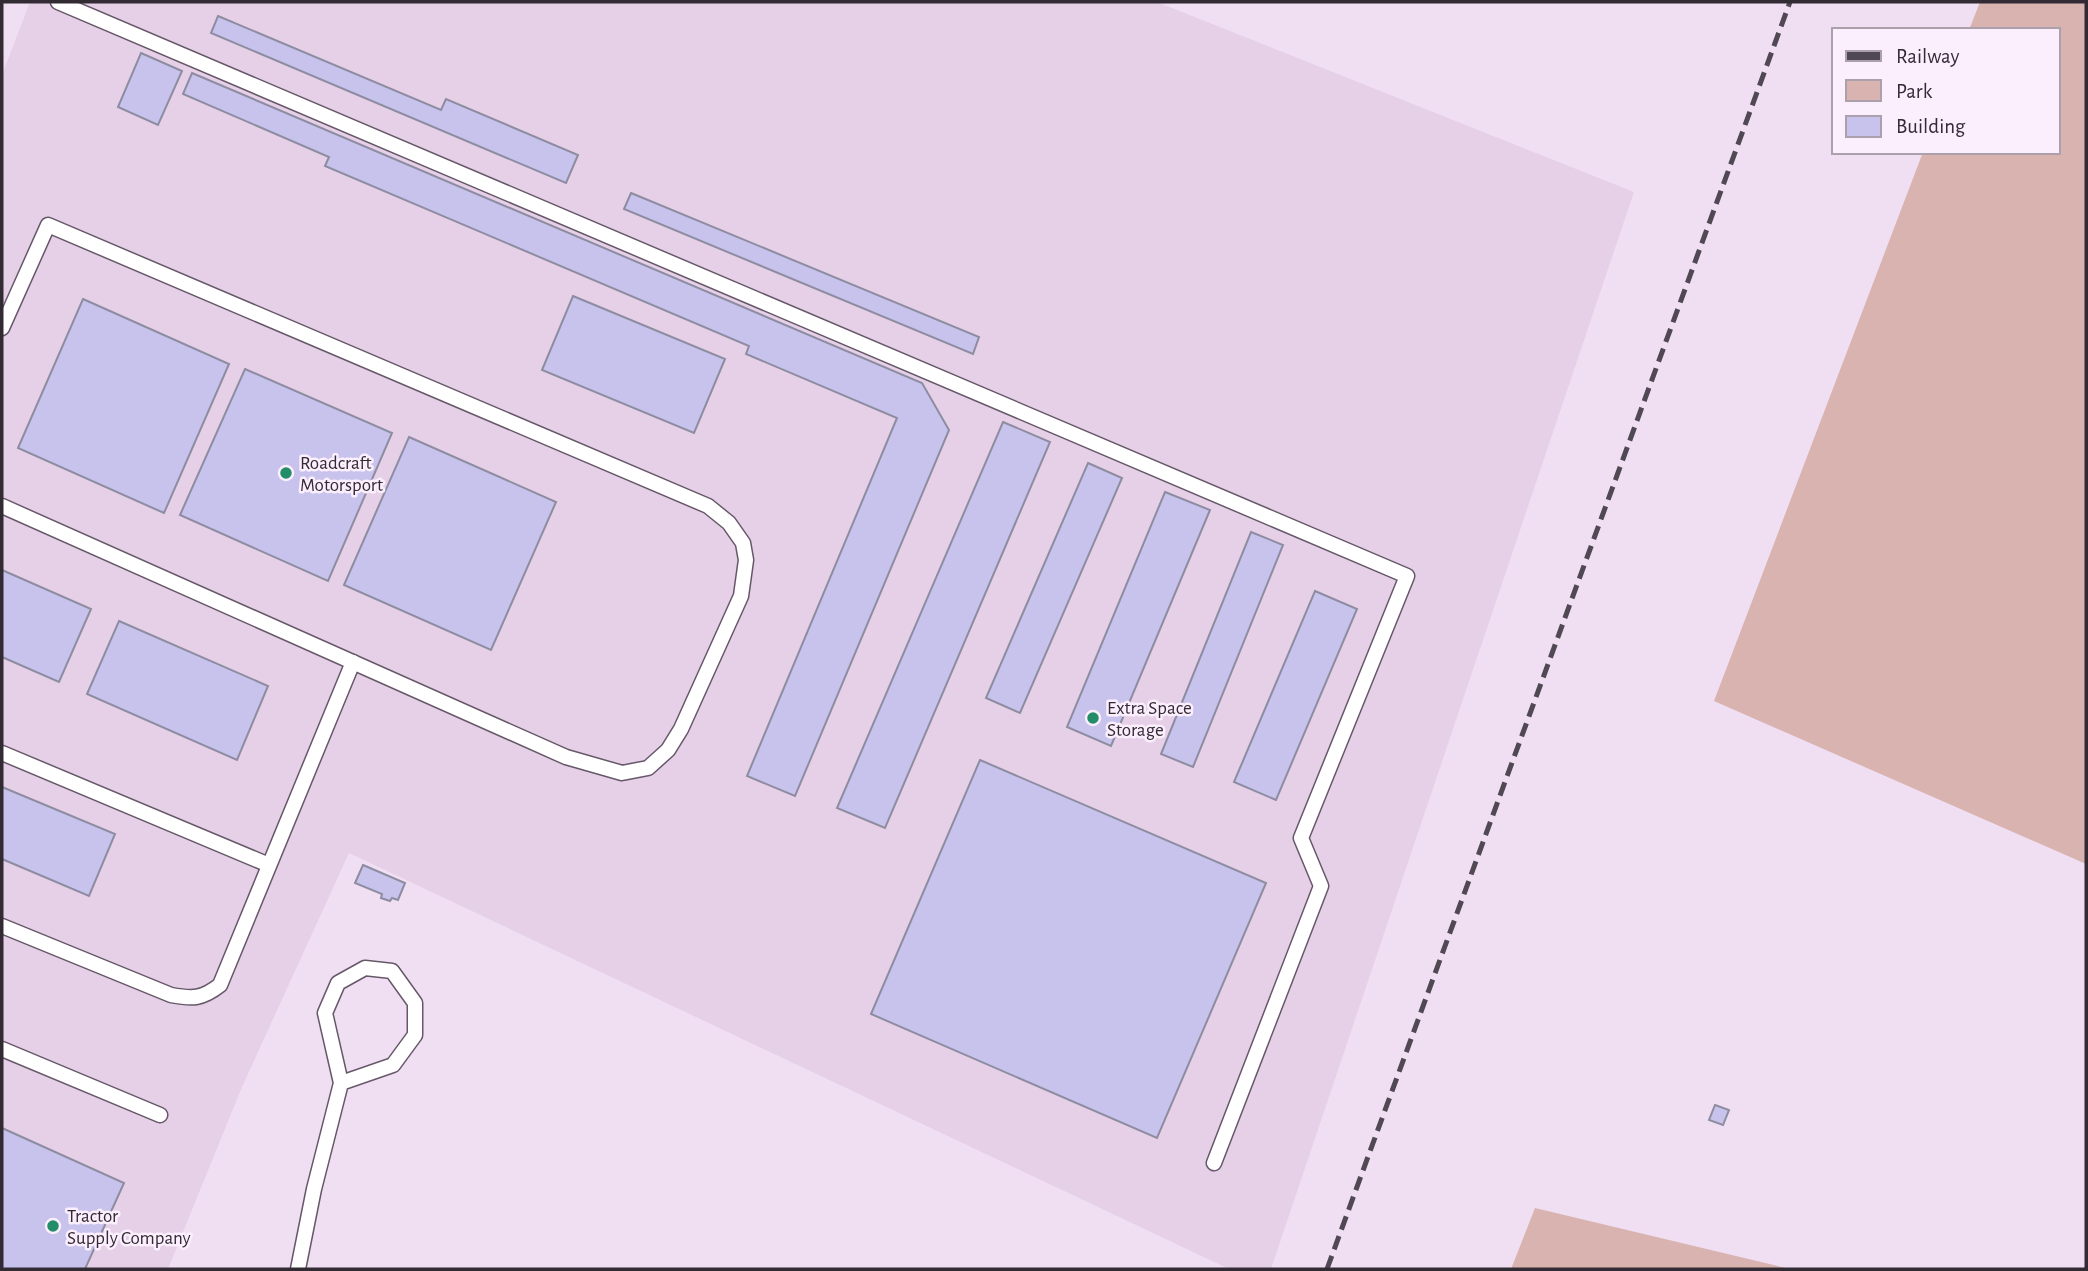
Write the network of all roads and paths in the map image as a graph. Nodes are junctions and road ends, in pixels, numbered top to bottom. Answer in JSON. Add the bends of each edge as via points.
{"nodes":[{"id":1,"x":58,"y":2,"type":"edge"},
{"id":2,"x":2,"y":328,"type":"edge"},
{"id":3,"x":2,"y":506,"type":"edge"},
{"id":4,"x":353,"y":662,"type":"junction"},
{"id":5,"x":2,"y":753,"type":"edge"},
{"id":6,"x":270,"y":865,"type":"junction"},
{"id":7,"x":2,"y":926,"type":"edge"},
{"id":8,"x":2,"y":1049,"type":"edge"},
{"id":9,"x":341,"y":1083,"type":"junction"},
{"id":10,"x":160,"y":1115,"type":"dead end"},
{"id":11,"x":1214,"y":1163,"type":"dead end"},
{"id":12,"x":298,"y":1269,"type":"edge"}],
"edges":[{"from":1,"to":11,"type":"lane","via":[[1406,576],[1301,838],[1321,886]]},
{"from":2,"to":4,"type":"lane","via":[[48,225],[708,506],[729,523],[743,543],[746,560],[741,596],[681,729],[649,768],[622,773],[566,757]]},
{"from":3,"to":4,"type":"lane"},
{"from":4,"to":6,"type":"lane"},
{"from":5,"to":6,"type":"lane"},
{"from":6,"to":7,"type":"lane","via":[[220,985],[206,996],[171,995]]},
{"from":8,"to":10,"type":"lane"},
{"from":9,"to":9,"type":"lane","via":[[325,1013],[338,983],[365,968],[392,971],[415,1003],[415,1035],[393,1065]]},
{"from":9,"to":12,"type":"lane"}]}
